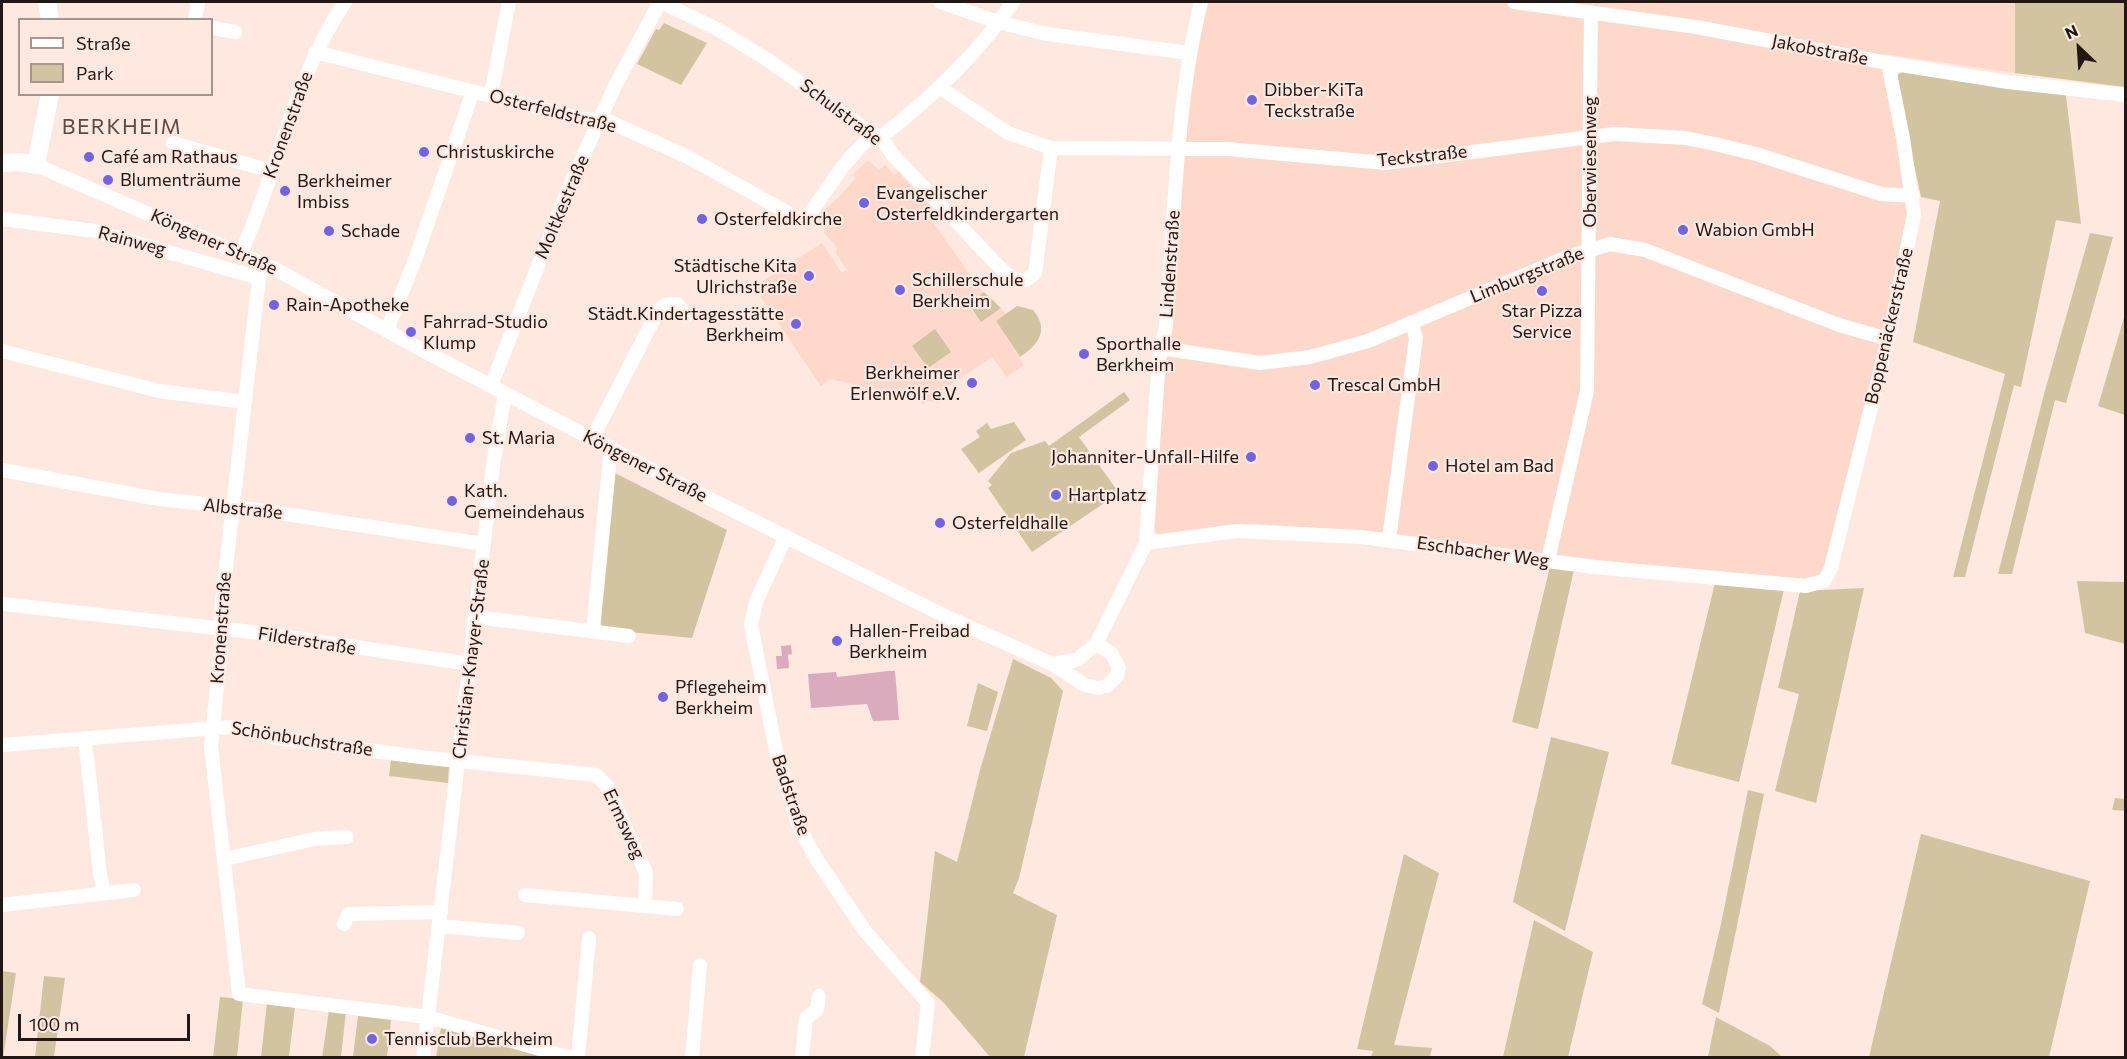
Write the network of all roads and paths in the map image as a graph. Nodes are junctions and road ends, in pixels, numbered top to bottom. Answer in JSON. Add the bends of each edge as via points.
{"nodes":[{"id":1,"x":47,"y":2,"type":"edge"},
{"id":2,"x":198,"y":2,"type":"edge"},
{"id":3,"x":345,"y":2,"type":"edge"},
{"id":4,"x":509,"y":2,"type":"edge"},
{"id":5,"x":660,"y":2,"type":"edge"},
{"id":6,"x":940,"y":2,"type":"edge"},
{"id":7,"x":1013,"y":2,"type":"edge"},
{"id":8,"x":1201,"y":2,"type":"edge"},
{"id":9,"x":1514,"y":2,"type":"edge"},
{"id":10,"x":1591,"y":12,"type":"junction"},
{"id":11,"x":50,"y":18,"type":"edge"},
{"id":12,"x":195,"y":18,"type":"edge"},
{"id":13,"x":998,"y":22,"type":"junction"},
{"id":14,"x":213,"y":28,"type":"edge"},
{"id":15,"x":234,"y":32,"type":"dead end"},
{"id":16,"x":315,"y":52,"type":"junction"},
{"id":17,"x":1189,"y":53,"type":"junction"},
{"id":18,"x":1888,"y":63,"type":"junction"},
{"id":19,"x":939,"y":87,"type":"junction"},
{"id":20,"x":473,"y":91,"type":"junction"},
{"id":21,"x":491,"y":95,"type":"junction"},
{"id":22,"x":2126,"y":95,"type":"edge"},
{"id":23,"x":50,"y":96,"type":"edge"},
{"id":24,"x":599,"y":120,"type":"junction"},
{"id":25,"x":876,"y":135,"type":"junction"},
{"id":26,"x":1590,"y":135,"type":"junction"},
{"id":27,"x":173,"y":143,"type":"dead end"},
{"id":28,"x":1178,"y":147,"type":"junction"},
{"id":29,"x":1052,"y":148,"type":"junction"},
{"id":30,"x":2,"y":163,"type":"edge"},
{"id":31,"x":36,"y":165,"type":"junction"},
{"id":32,"x":271,"y":171,"type":"junction"},
{"id":33,"x":1913,"y":196,"type":"junction"},
{"id":34,"x":2,"y":219,"type":"edge"},
{"id":35,"x":1589,"y":249,"type":"junction"},
{"id":36,"x":241,"y":253,"type":"junction"},
{"id":37,"x":264,"y":264,"type":"junction"},
{"id":38,"x":259,"y":278,"type":"junction"},
{"id":39,"x":686,"y":316,"type":"dead end"},
{"id":40,"x":1412,"y":323,"type":"junction"},
{"id":41,"x":387,"y":330,"type":"junction"},
{"id":42,"x":1888,"y":339,"type":"junction"},
{"id":43,"x":1160,"y":348,"type":"junction"},
{"id":44,"x":2,"y":351,"type":"edge"},
{"id":45,"x":491,"y":386,"type":"junction"},
{"id":46,"x":505,"y":393,"type":"junction"},
{"id":47,"x":245,"y":402,"type":"junction"},
{"id":48,"x":593,"y":437,"type":"junction"},
{"id":49,"x":611,"y":447,"type":"junction"},
{"id":50,"x":2,"y":470,"type":"edge"},
{"id":51,"x":233,"y":508,"type":"junction"},
{"id":52,"x":786,"y":536,"type":"junction"},
{"id":53,"x":1389,"y":539,"type":"junction"},
{"id":54,"x":1146,"y":543,"type":"junction"},
{"id":55,"x":484,"y":544,"type":"junction"},
{"id":56,"x":1548,"y":560,"type":"junction"},
{"id":57,"x":1820,"y":584,"type":"joint"},
{"id":58,"x":2,"y":604,"type":"edge"},
{"id":59,"x":476,"y":617,"type":"junction"},
{"id":60,"x":221,"y":628,"type":"junction"},
{"id":61,"x":593,"y":630,"type":"junction"},
{"id":62,"x":629,"y":636,"type":"dead end"},
{"id":63,"x":1096,"y":644,"type":"junction"},
{"id":64,"x":470,"y":664,"type":"junction"},
{"id":65,"x":1052,"y":664,"type":"junction"},
{"id":66,"x":213,"y":728,"type":"junction"},
{"id":67,"x":85,"y":739,"type":"junction"},
{"id":68,"x":2,"y":745,"type":"edge"},
{"id":69,"x":459,"y":761,"type":"junction"},
{"id":70,"x":347,"y":837,"type":"dead end"},
{"id":71,"x":225,"y":859,"type":"junction"},
{"id":72,"x":134,"y":890,"type":"dead end"},
{"id":73,"x":104,"y":893,"type":"junction"},
{"id":74,"x":525,"y":895,"type":"dead end"},
{"id":75,"x":2,"y":905,"type":"edge"},
{"id":76,"x":645,"y":906,"type":"junction"},
{"id":77,"x":677,"y":909,"type":"dead end"},
{"id":78,"x":440,"y":919,"type":"junction"},
{"id":79,"x":344,"y":924,"type":"dead end"},
{"id":80,"x":518,"y":933,"type":"dead end"},
{"id":81,"x":589,"y":938,"type":"dead end"},
{"id":82,"x":700,"y":965,"type":"dead end"},
{"id":83,"x":819,"y":996,"type":"dead end"},
{"id":84,"x":428,"y":1017,"type":"junction"},
{"id":85,"x":423,"y":1058,"type":"edge"},
{"id":86,"x":571,"y":1058,"type":"edge"},
{"id":87,"x":578,"y":1058,"type":"edge"},
{"id":88,"x":692,"y":1058,"type":"edge"},
{"id":89,"x":802,"y":1058,"type":"edge"},
{"id":90,"x":922,"y":1058,"type":"edge"}],
"edges":[{"from":1,"to":11,"type":"street"},
{"from":2,"to":12,"type":"street"},
{"from":3,"to":16,"type":"street","name":"Kronenstraße"},
{"from":4,"to":21,"type":"street"},
{"from":5,"to":24,"type":"street","name":"Moltkestraße"},
{"from":5,"to":25,"type":"street","name":"Schulstraße","via":[[758,53]]},
{"from":6,"to":13,"type":"street"},
{"from":7,"to":13,"type":"street"},
{"from":8,"to":17,"type":"street","name":"Lindenstraße"},
{"from":9,"to":10,"type":"street","name":"Jakobstraße"},
{"from":10,"to":18,"type":"street","name":"Jakobstraße"},
{"from":10,"to":26,"type":"street","name":"Oberwiesenweg"},
{"from":13,"to":17,"type":"street","via":[[1069,39]]},
{"from":13,"to":19,"type":"street"},
{"from":14,"to":15,"type":"street"},
{"from":16,"to":20,"type":"street","name":"Osterfeldstraße"},
{"from":16,"to":32,"type":"street","name":"Kronenstraße"},
{"from":17,"to":28,"type":"street","name":"Lindenstraße"},
{"from":18,"to":22,"type":"street","name":"Jakobstraße"},
{"from":18,"to":33,"type":"street","name":"Boppenäckerstraße"},
{"from":19,"to":25,"type":"street"},
{"from":19,"to":29,"type":"street","name":"Teckstraße","via":[[1008,133]]},
{"from":20,"to":21,"type":"street","name":"Osterfeldstraße"},
{"from":20,"to":41,"type":"street"},
{"from":21,"to":24,"type":"street","name":"Osterfeldstraße"},
{"from":23,"to":31,"type":"street"},
{"from":24,"to":25,"type":"street","name":"Osterfeldstraße","via":[[688,157],[802,219],[809,215],[835,177]]},
{"from":24,"to":45,"type":"street","name":"Moltkestraße"},
{"from":25,"to":29,"type":"street","name":"Schulstraße","via":[[1000,268],[1020,282],[1035,273]]},
{"from":26,"to":28,"type":"street","name":"Teckstraße","via":[[1386,163]]},
{"from":26,"to":33,"type":"street","name":"Teckstraße","via":[[1695,140],[1756,154],[1881,194]]},
{"from":26,"to":35,"type":"street","name":"Oberwiesenweg"},
{"from":27,"to":32,"type":"street"},
{"from":28,"to":29,"type":"street","name":"Teckstraße"},
{"from":28,"to":43,"type":"street","name":"Lindenstraße","via":[[1167,315]]},
{"from":30,"to":31,"type":"street"},
{"from":31,"to":36,"type":"street","name":"Köngener Straße"},
{"from":32,"to":36,"type":"street","name":"Kronenstraße"},
{"from":33,"to":42,"type":"street","name":"Boppenäckerstraße","via":[[1913,225]]},
{"from":34,"to":38,"type":"street","name":"Rainweg","via":[[95,231]]},
{"from":35,"to":40,"type":"street","name":"Limburgstraße"},
{"from":35,"to":42,"type":"street","name":"Limburgstraße","via":[[1610,244],[1645,250],[1839,325]]},
{"from":35,"to":56,"type":"street","name":"Oberwiesenweg","via":[[1587,391]]},
{"from":36,"to":37,"type":"street","name":"Köngener Straße"},
{"from":37,"to":38,"type":"street","name":"Kronenstraße"},
{"from":37,"to":41,"type":"street","name":"Köngener Straße"},
{"from":38,"to":47,"type":"street","name":"Kronenstraße"},
{"from":39,"to":48,"type":"street","via":[[675,304],[654,315]]},
{"from":40,"to":43,"type":"street","name":"Limburgstraße","via":[[1325,354],[1275,363]]},
{"from":40,"to":53,"type":"street","via":[[1416,338]]},
{"from":41,"to":45,"type":"street","name":"Köngener Straße"},
{"from":42,"to":57,"type":"street","name":"Boppenäckerstraße","via":[[1831,568]]},
{"from":43,"to":54,"type":"street","name":"Lindenstraße"},
{"from":44,"to":47,"type":"street","via":[[159,391]]},
{"from":45,"to":46,"type":"street","name":"Köngener Straße"},
{"from":46,"to":48,"type":"street","name":"Köngener Straße"},
{"from":46,"to":55,"type":"street","name":"Christian-Knayer-Straße"},
{"from":47,"to":51,"type":"street","name":"Kronenstraße"},
{"from":48,"to":49,"type":"street","name":"Köngener Straße"},
{"from":49,"to":52,"type":"street","name":"Köngener Straße"},
{"from":49,"to":61,"type":"street"},
{"from":50,"to":51,"type":"street","name":"Albstraße","via":[[159,499]]},
{"from":51,"to":55,"type":"street","name":"Albstraße"},
{"from":51,"to":60,"type":"street","name":"Kronenstraße"},
{"from":52,"to":65,"type":"street","name":"Köngener Straße","via":[[945,616]]},
{"from":52,"to":90,"type":"street","name":"Badstraße","via":[[756,602],[752,625],[782,776],[799,828],[817,860],[866,931],[928,1003]]},
{"from":53,"to":54,"type":"street","name":"Eschbacher Weg","via":[[1237,531]]},
{"from":53,"to":56,"type":"street","name":"Eschbacher Weg"},
{"from":54,"to":63,"type":"street","name":"Lindenstraße"},
{"from":55,"to":59,"type":"street","name":"Christian-Knayer-Straße"},
{"from":56,"to":57,"type":"street","name":"Eschbacher Weg","via":[[1793,586]]},
{"from":58,"to":60,"type":"street","name":"Filderstraße"},
{"from":59,"to":61,"type":"street"},
{"from":59,"to":64,"type":"street","name":"Christian-Knayer-Straße"},
{"from":60,"to":64,"type":"street","name":"Filderstraße"},
{"from":60,"to":66,"type":"street","name":"Kronenstraße"},
{"from":61,"to":62,"type":"street"},
{"from":63,"to":65,"type":"street","name":"Lindenstraße","via":[[1077,660]]},
{"from":63,"to":65,"type":"street","name":"Köngener Straße","via":[[1111,653],[1119,667],[1117,676],[1107,686],[1090,687]]},
{"from":64,"to":69,"type":"street","name":"Christian-Knayer-Straße"},
{"from":66,"to":67,"type":"street","name":"Schönbuchstraße"},
{"from":66,"to":69,"type":"street","name":"Schönbuchstraße","via":[[230,727],[277,738]]},
{"from":66,"to":71,"type":"street","name":"Kronenstraße","via":[[211,753]]},
{"from":67,"to":68,"type":"street","name":"Schönbuchstraße"},
{"from":67,"to":73,"type":"street"},
{"from":69,"to":76,"type":"street","name":"Ermsweg","via":[[601,777],[646,873]]},
{"from":69,"to":78,"type":"street","name":"Christian-Knayer-Straße"},
{"from":70,"to":71,"type":"street","via":[[314,839]]},
{"from":71,"to":84,"type":"street","name":"Kronenstraße","via":[[240,994]]},
{"from":72,"to":73,"type":"street"},
{"from":73,"to":75,"type":"street"},
{"from":74,"to":76,"type":"street"},
{"from":76,"to":77,"type":"street"},
{"from":78,"to":79,"type":"street","via":[[348,914]]},
{"from":78,"to":80,"type":"street"},
{"from":78,"to":84,"type":"street","name":"Christian-Knayer-Straße"},
{"from":81,"to":87,"type":"street"},
{"from":82,"to":88,"type":"street"},
{"from":83,"to":89,"type":"street","via":[[817,1010],[806,1018]]},
{"from":84,"to":85,"type":"street","name":"Christian-Knayer-Straße"},
{"from":84,"to":86,"type":"street"}]}
